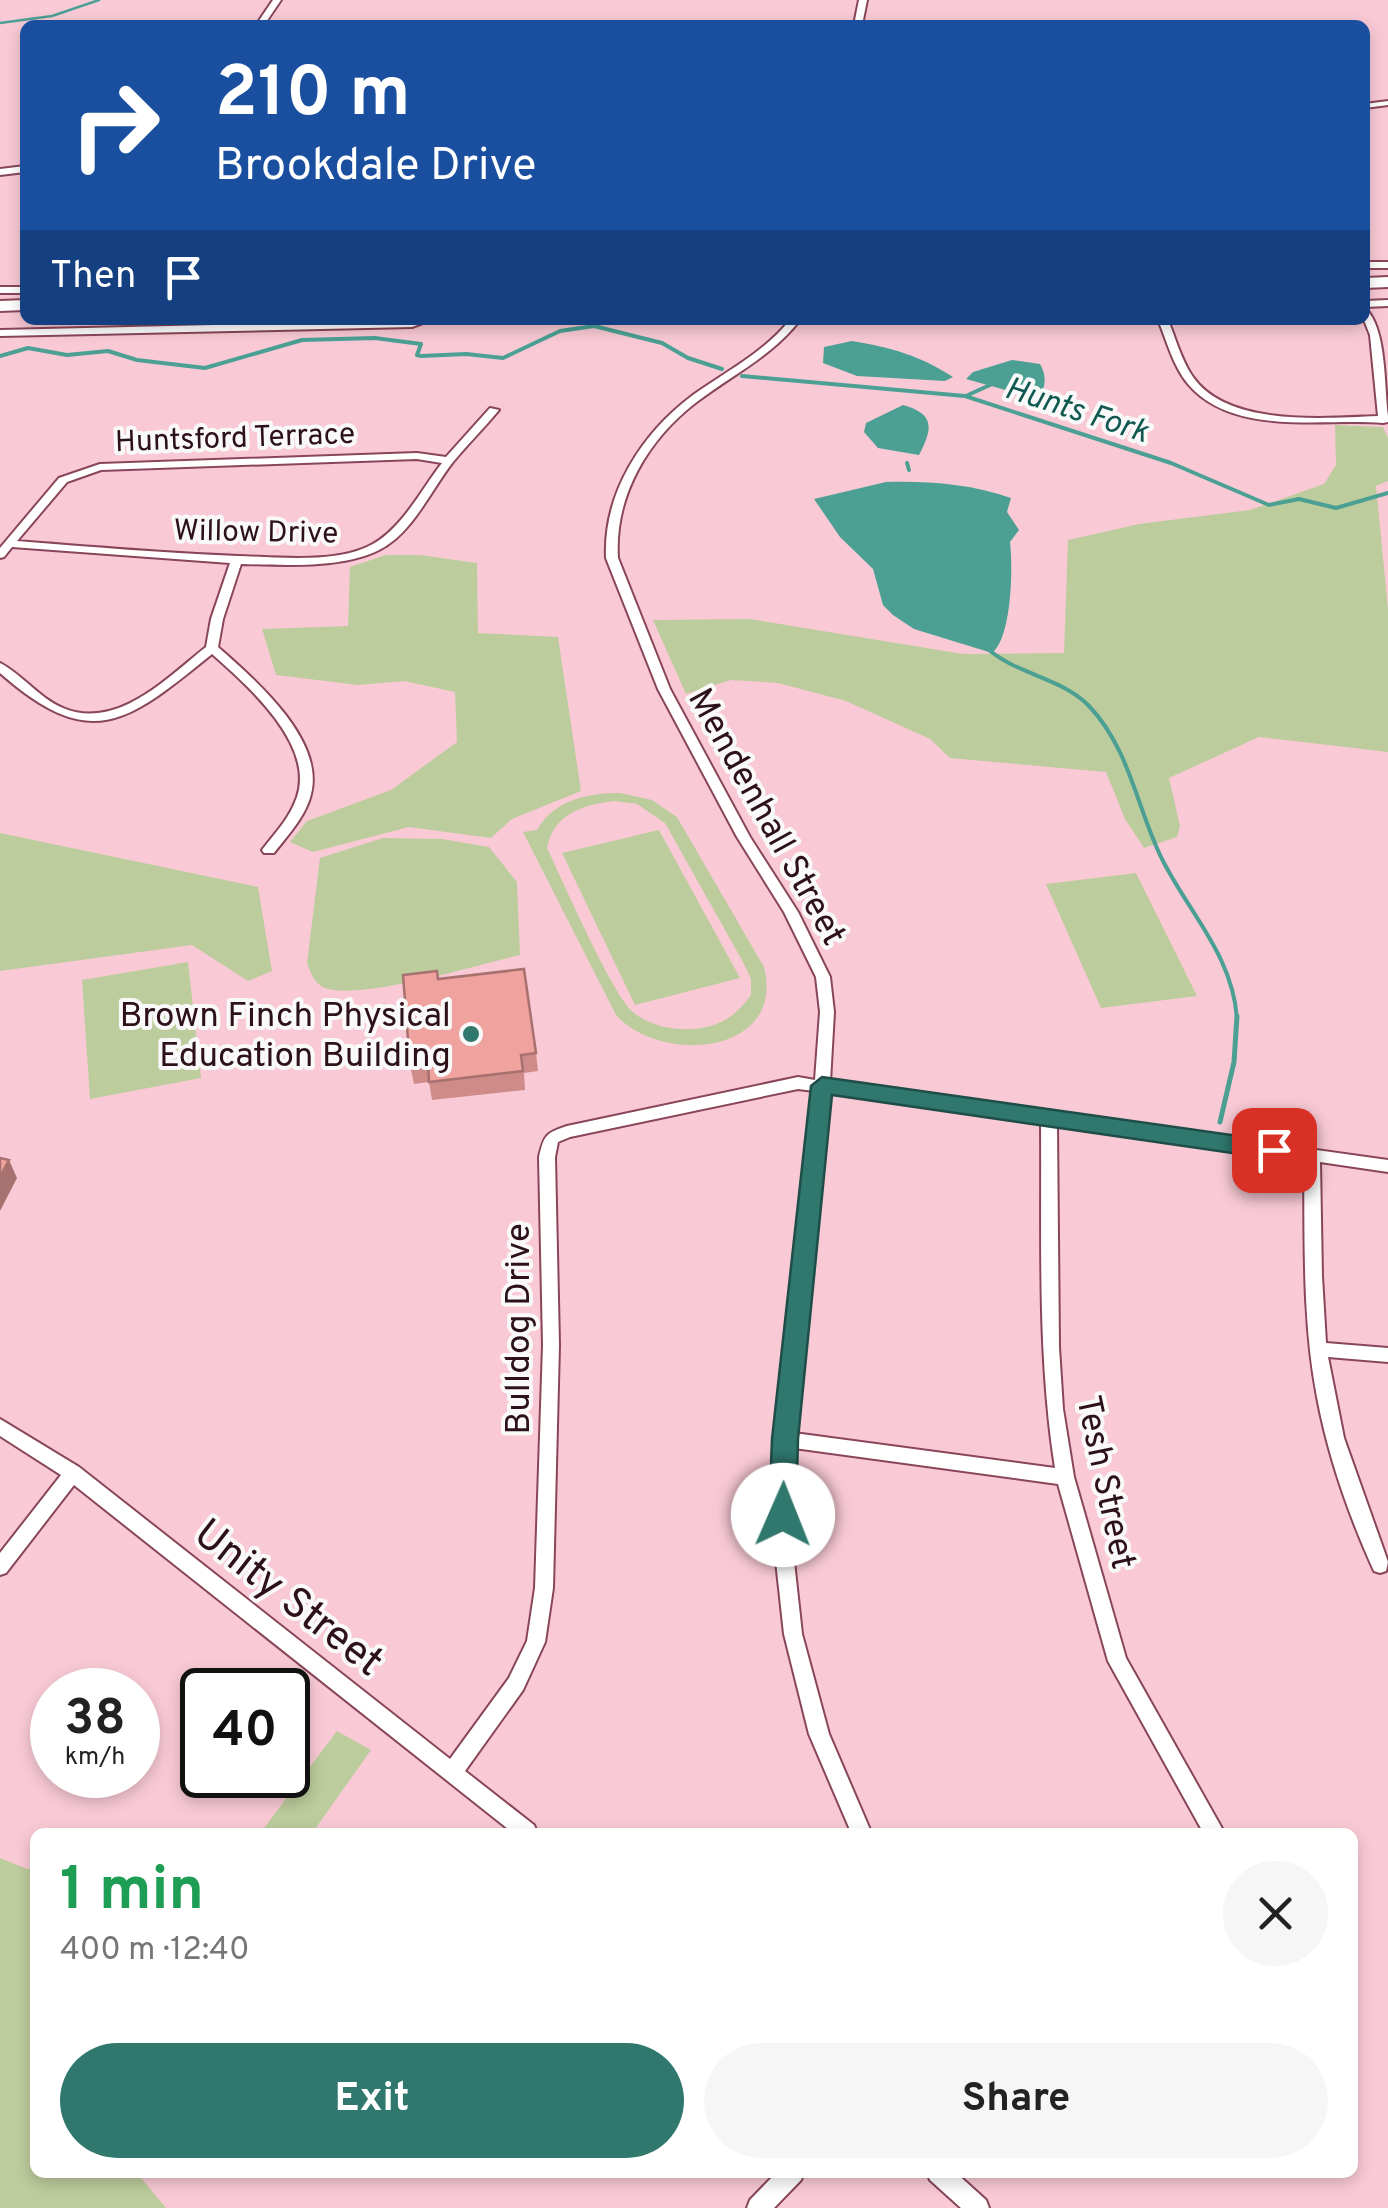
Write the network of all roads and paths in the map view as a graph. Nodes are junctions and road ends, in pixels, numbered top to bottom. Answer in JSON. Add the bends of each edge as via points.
{"nodes":[{"id":1,"x":1370,"y":323,"type":"edge"},
{"id":2,"x":360,"y":325,"type":"edge"},
{"id":3,"x":790,"y":325,"type":"edge"},
{"id":4,"x":1165,"y":325,"type":"edge"},
{"id":5,"x":0,"y":332,"type":"edge"},
{"id":6,"x":494,"y":410,"type":"dead end"},
{"id":7,"x":1386,"y":420,"type":"edge"},
{"id":8,"x":449,"y":461,"type":"junction"},
{"id":9,"x":10,"y":544,"type":"junction"},
{"id":10,"x":0,"y":555,"type":"edge"},
{"id":11,"x":237,"y":559,"type":"junction"},
{"id":12,"x":212,"y":648,"type":"junction"},
{"id":13,"x":0,"y":667,"type":"edge"},
{"id":14,"x":270,"y":850,"type":"dead end"},
{"id":15,"x":822,"y":1086,"type":"junction"},
{"id":16,"x":1049,"y":1116,"type":"junction"},
{"id":17,"x":1312,"y":1156,"type":"junction"},
{"id":18,"x":1388,"y":1166,"type":"edge"},
{"id":19,"x":1320,"y":1349,"type":"junction"},
{"id":20,"x":1388,"y":1355,"type":"edge"},
{"id":21,"x":0,"y":1427,"type":"edge"},
{"id":22,"x":785,"y":1439,"type":"junction"},
{"id":23,"x":73,"y":1473,"type":"junction"},
{"id":24,"x":1064,"y":1477,"type":"junction"},
{"id":25,"x":1380,"y":1565,"type":"dead end"},
{"id":26,"x":0,"y":1568,"type":"edge"},
{"id":27,"x":452,"y":1772,"type":"junction"},
{"id":28,"x":521,"y":1828,"type":"edge"},
{"id":29,"x":859,"y":1828,"type":"edge"},
{"id":30,"x":1212,"y":1828,"type":"edge"},
{"id":31,"x":787,"y":2178,"type":"edge"},
{"id":32,"x":945,"y":2178,"type":"edge"},
{"id":33,"x":758,"y":2208,"type":"edge"},
{"id":34,"x":978,"y":2208,"type":"edge"}],
"edges":[{"from":1,"to":7,"type":"street"},
{"from":2,"to":5,"type":"street"},
{"from":3,"to":15,"type":"street","name":"Mendenhall Street","via":[[666,424],[626,485],[608,539],[664,689],[822,977]]},
{"from":4,"to":7,"type":"street","via":[[1192,384],[1226,405],[1267,417]]},
{"from":6,"to":8,"type":"street","name":"Willow Drive"},
{"from":8,"to":9,"type":"street","name":"Huntsford Terrace","via":[[417,456],[100,467],[62,480]]},
{"from":8,"to":11,"type":"street","name":"Willow Drive","via":[[373,550],[333,562]]},
{"from":9,"to":10,"type":"street","name":"Huntsford Terrace"},
{"from":9,"to":11,"type":"street","name":"Willow Drive"},
{"from":11,"to":12,"type":"street"},
{"from":12,"to":13,"type":"street","via":[[133,707],[96,718],[74,718],[37,702]]},
{"from":12,"to":14,"type":"street","via":[[264,693],[299,751],[307,786],[295,818]]},
{"from":15,"to":16,"type":"street"},
{"from":15,"to":22,"type":"street","name":"Mendenhall Street"},
{"from":15,"to":27,"type":"street","name":"Bulldog Drive","via":[[798,1083],[550,1139],[551,1344],[544,1588],[536,1642],[516,1684]]},
{"from":16,"to":17,"type":"street"},
{"from":16,"to":24,"type":"street","name":"Tesh Street","via":[[1051,1347]]},
{"from":17,"to":18,"type":"street"},
{"from":17,"to":19,"type":"street"},
{"from":19,"to":20,"type":"street"},
{"from":19,"to":25,"type":"street","via":[[1336,1439]]},
{"from":21,"to":23,"type":"street","name":"Unity Street"},
{"from":22,"to":24,"type":"street"},
{"from":22,"to":29,"type":"street","name":"Mendenhall Street","via":[[783,1543],[793,1634],[819,1734]]},
{"from":23,"to":26,"type":"street"},
{"from":23,"to":27,"type":"street","name":"Unity Street"},
{"from":24,"to":30,"type":"street","name":"Tesh Street","via":[[1118,1661]]},
{"from":27,"to":28,"type":"street","name":"Unity Street"},
{"from":31,"to":33,"type":"street"},
{"from":32,"to":34,"type":"street"}]}
